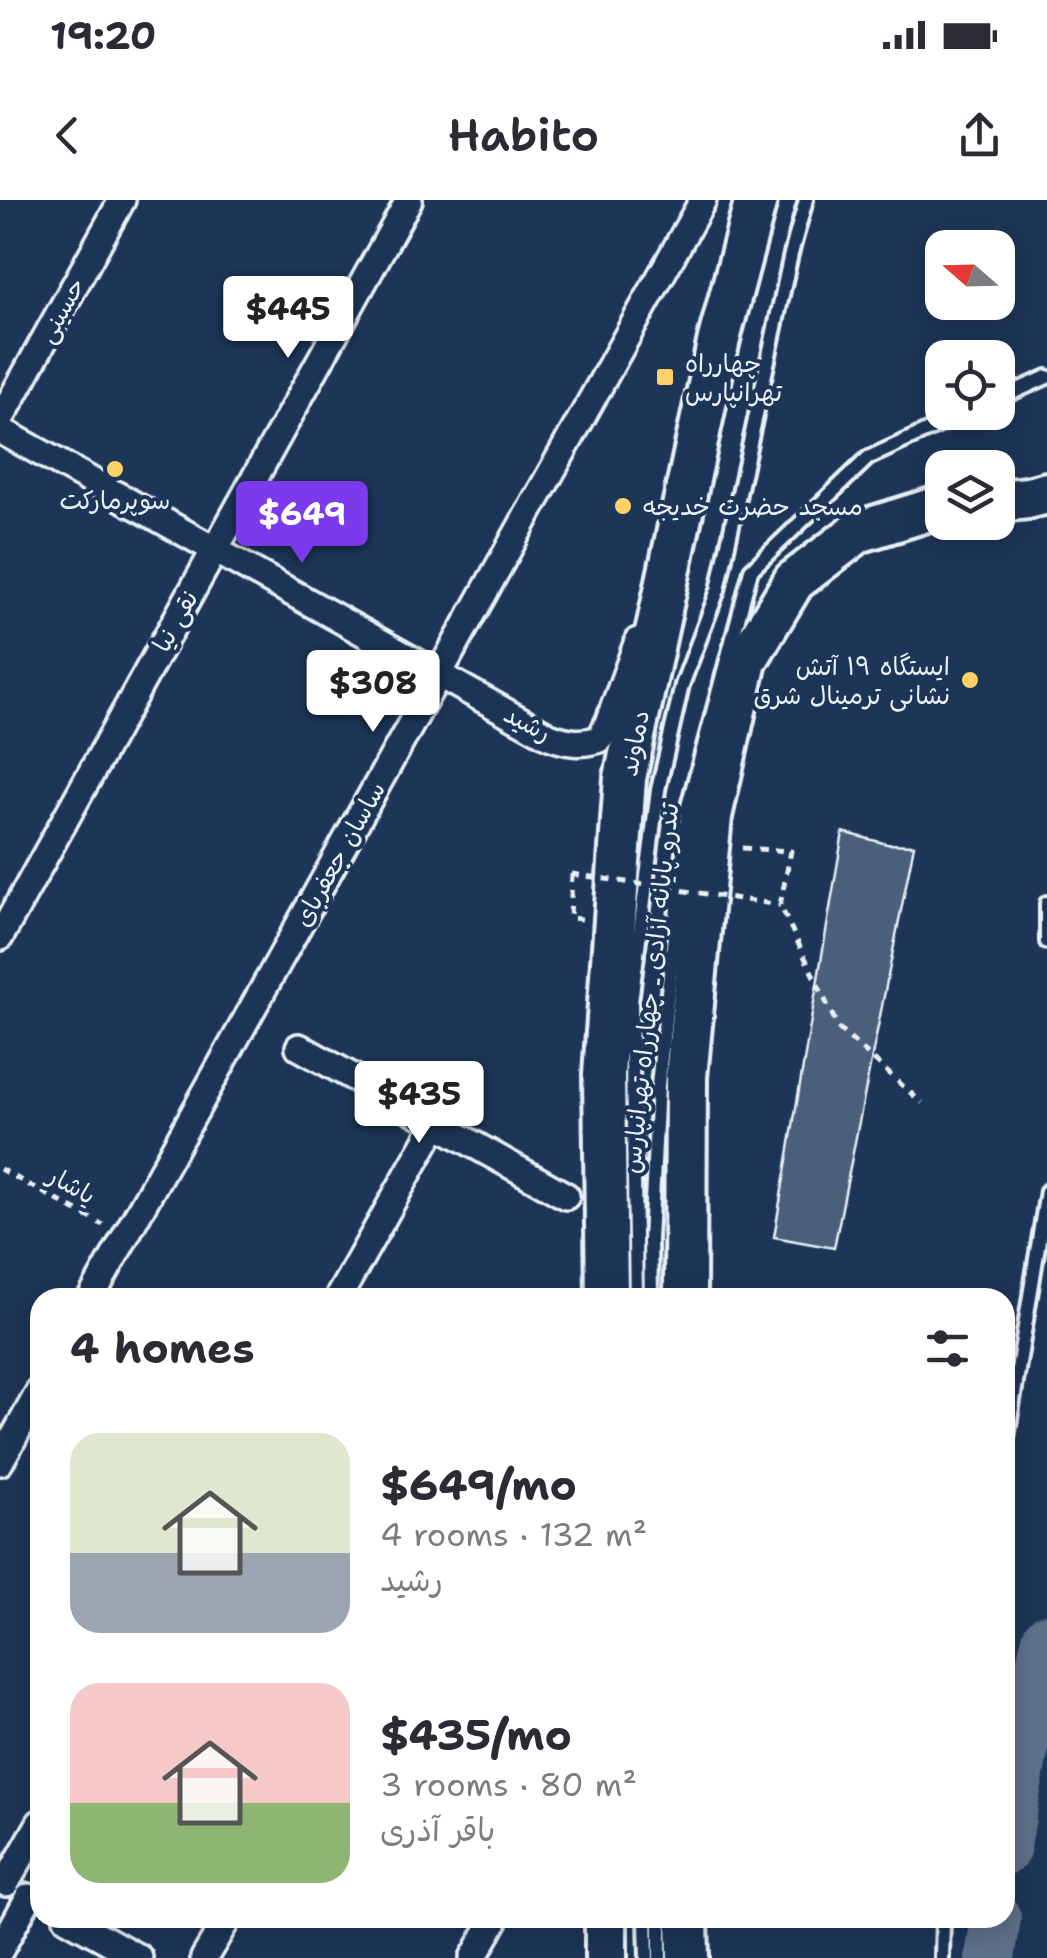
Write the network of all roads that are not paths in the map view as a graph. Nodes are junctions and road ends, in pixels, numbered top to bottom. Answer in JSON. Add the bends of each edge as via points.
{"nodes":[{"id":1,"x":122,"y":200,"type":"edge"},
{"id":2,"x":409,"y":200,"type":"edge"},
{"id":3,"x":703,"y":200,"type":"edge"},
{"id":4,"x":756,"y":200,"type":"edge"},
{"id":5,"x":806,"y":200,"type":"edge"},
{"id":6,"x":1047,"y":377,"type":"edge"},
{"id":7,"x":1015,"y":392,"type":"edge"},
{"id":8,"x":0,"y":420,"type":"edge"},
{"id":9,"x":0,"y":430,"type":"edge"},
{"id":10,"x":929,"y":430,"type":"edge"},
{"id":11,"x":1047,"y":493,"type":"edge"},
{"id":12,"x":1015,"y":499,"type":"edge"},
{"id":13,"x":925,"y":511,"type":"edge"},
{"id":14,"x":215,"y":550,"type":"junction"},
{"id":15,"x":666,"y":588,"type":"junction"},
{"id":16,"x":439,"y":675,"type":"junction"},
{"id":17,"x":1047,"y":903,"type":"edge"},
{"id":18,"x":0,"y":937,"type":"edge"},
{"id":19,"x":1047,"y":942,"type":"edge"},
{"id":20,"x":298,"y":1048,"type":"dead end"},
{"id":21,"x":436,"y":1124,"type":"junction"},
{"id":22,"x":1047,"y":1191,"type":"edge"},
{"id":23,"x":566,"y":1196,"type":"dead end"},
{"id":24,"x":97,"y":1288,"type":"edge"},
{"id":25,"x":344,"y":1288,"type":"edge"},
{"id":26,"x":607,"y":1288,"type":"edge"},
{"id":27,"x":636,"y":1288,"type":"edge"},
{"id":28,"x":651,"y":1288,"type":"edge"},
{"id":29,"x":685,"y":1288,"type":"edge"},
{"id":30,"x":1015,"y":1388,"type":"edge"},
{"id":31,"x":30,"y":1408,"type":"edge"},
{"id":32,"x":0,"y":1462,"type":"edge"},
{"id":33,"x":30,"y":1839,"type":"edge"},
{"id":34,"x":3,"y":1882,"type":"edge"},
{"id":35,"x":30,"y":1897,"type":"edge"},
{"id":36,"x":30,"y":1907,"type":"edge"},
{"id":37,"x":84,"y":1928,"type":"edge"},
{"id":38,"x":222,"y":1928,"type":"edge"},
{"id":39,"x":490,"y":1928,"type":"edge"},
{"id":40,"x":606,"y":1928,"type":"edge"},
{"id":41,"x":646,"y":1928,"type":"edge"},
{"id":42,"x":660,"y":1928,"type":"edge"},
{"id":43,"x":688,"y":1928,"type":"edge"},
{"id":44,"x":944,"y":1928,"type":"edge"},
{"id":45,"x":0,"y":1950,"type":"edge"},
{"id":46,"x":139,"y":1958,"type":"edge"},
{"id":47,"x":204,"y":1958,"type":"edge"},
{"id":48,"x":473,"y":1958,"type":"edge"},
{"id":49,"x":606,"y":1958,"type":"edge"},
{"id":50,"x":646,"y":1958,"type":"edge"},
{"id":51,"x":660,"y":1958,"type":"edge"},
{"id":52,"x":688,"y":1958,"type":"edge"},
{"id":53,"x":942,"y":1958,"type":"edge"}],
"edges":[{"from":1,"to":8,"type":"street","name":"حسینی"},
{"from":2,"to":14,"type":"street","name":"نقی نیا"},
{"from":3,"to":16,"type":"street","name":"ساسان جعفربای"},
{"from":4,"to":15,"type":"main road","name":"دماوند"},
{"from":5,"to":27,"type":"lane","via":[[718,590],[682,686],[658,790],[631,1002]]},
{"from":6,"to":7,"type":"lane"},
{"from":9,"to":14,"type":"street","name":"رشید"},
{"from":10,"to":28,"type":"lane","name":"تندرو پایانه آزادی ـ چهارراه تهرانپارس","via":[[868,458],[751,570],[688,806],[658,1086]]},
{"from":11,"to":12,"type":"main road"},
{"from":13,"to":29,"type":"main road","via":[[858,532],[794,581],[746,660],[711,816],[686,1078]]},
{"from":14,"to":16,"type":"street","name":"رشید"},
{"from":14,"to":18,"type":"street","name":"نقی نیا"},
{"from":15,"to":16,"type":"street","name":"رشید","via":[[646,621],[600,739],[583,744],[549,736]]},
{"from":15,"to":26,"type":"main road","name":"دماوند","via":[[625,778],[604,1075]]},
{"from":16,"to":24,"type":"street","name":"ساسان جعفربای"},
{"from":17,"to":19,"type":"lane"},
{"from":20,"to":21,"type":"street"},
{"from":21,"to":23,"type":"street"},
{"from":21,"to":25,"type":"street"},
{"from":22,"to":30,"type":"lane"},
{"from":31,"to":32,"type":"street"},
{"from":33,"to":34,"type":"street"},
{"from":34,"to":35,"type":"street"},
{"from":36,"to":45,"type":"street"},
{"from":37,"to":46,"type":"street"},
{"from":38,"to":47,"type":"street"},
{"from":39,"to":48,"type":"street"},
{"from":40,"to":49,"type":"main road"},
{"from":41,"to":50,"type":"lane"},
{"from":42,"to":51,"type":"lane"},
{"from":43,"to":52,"type":"main road"},
{"from":44,"to":53,"type":"lane"}]}
